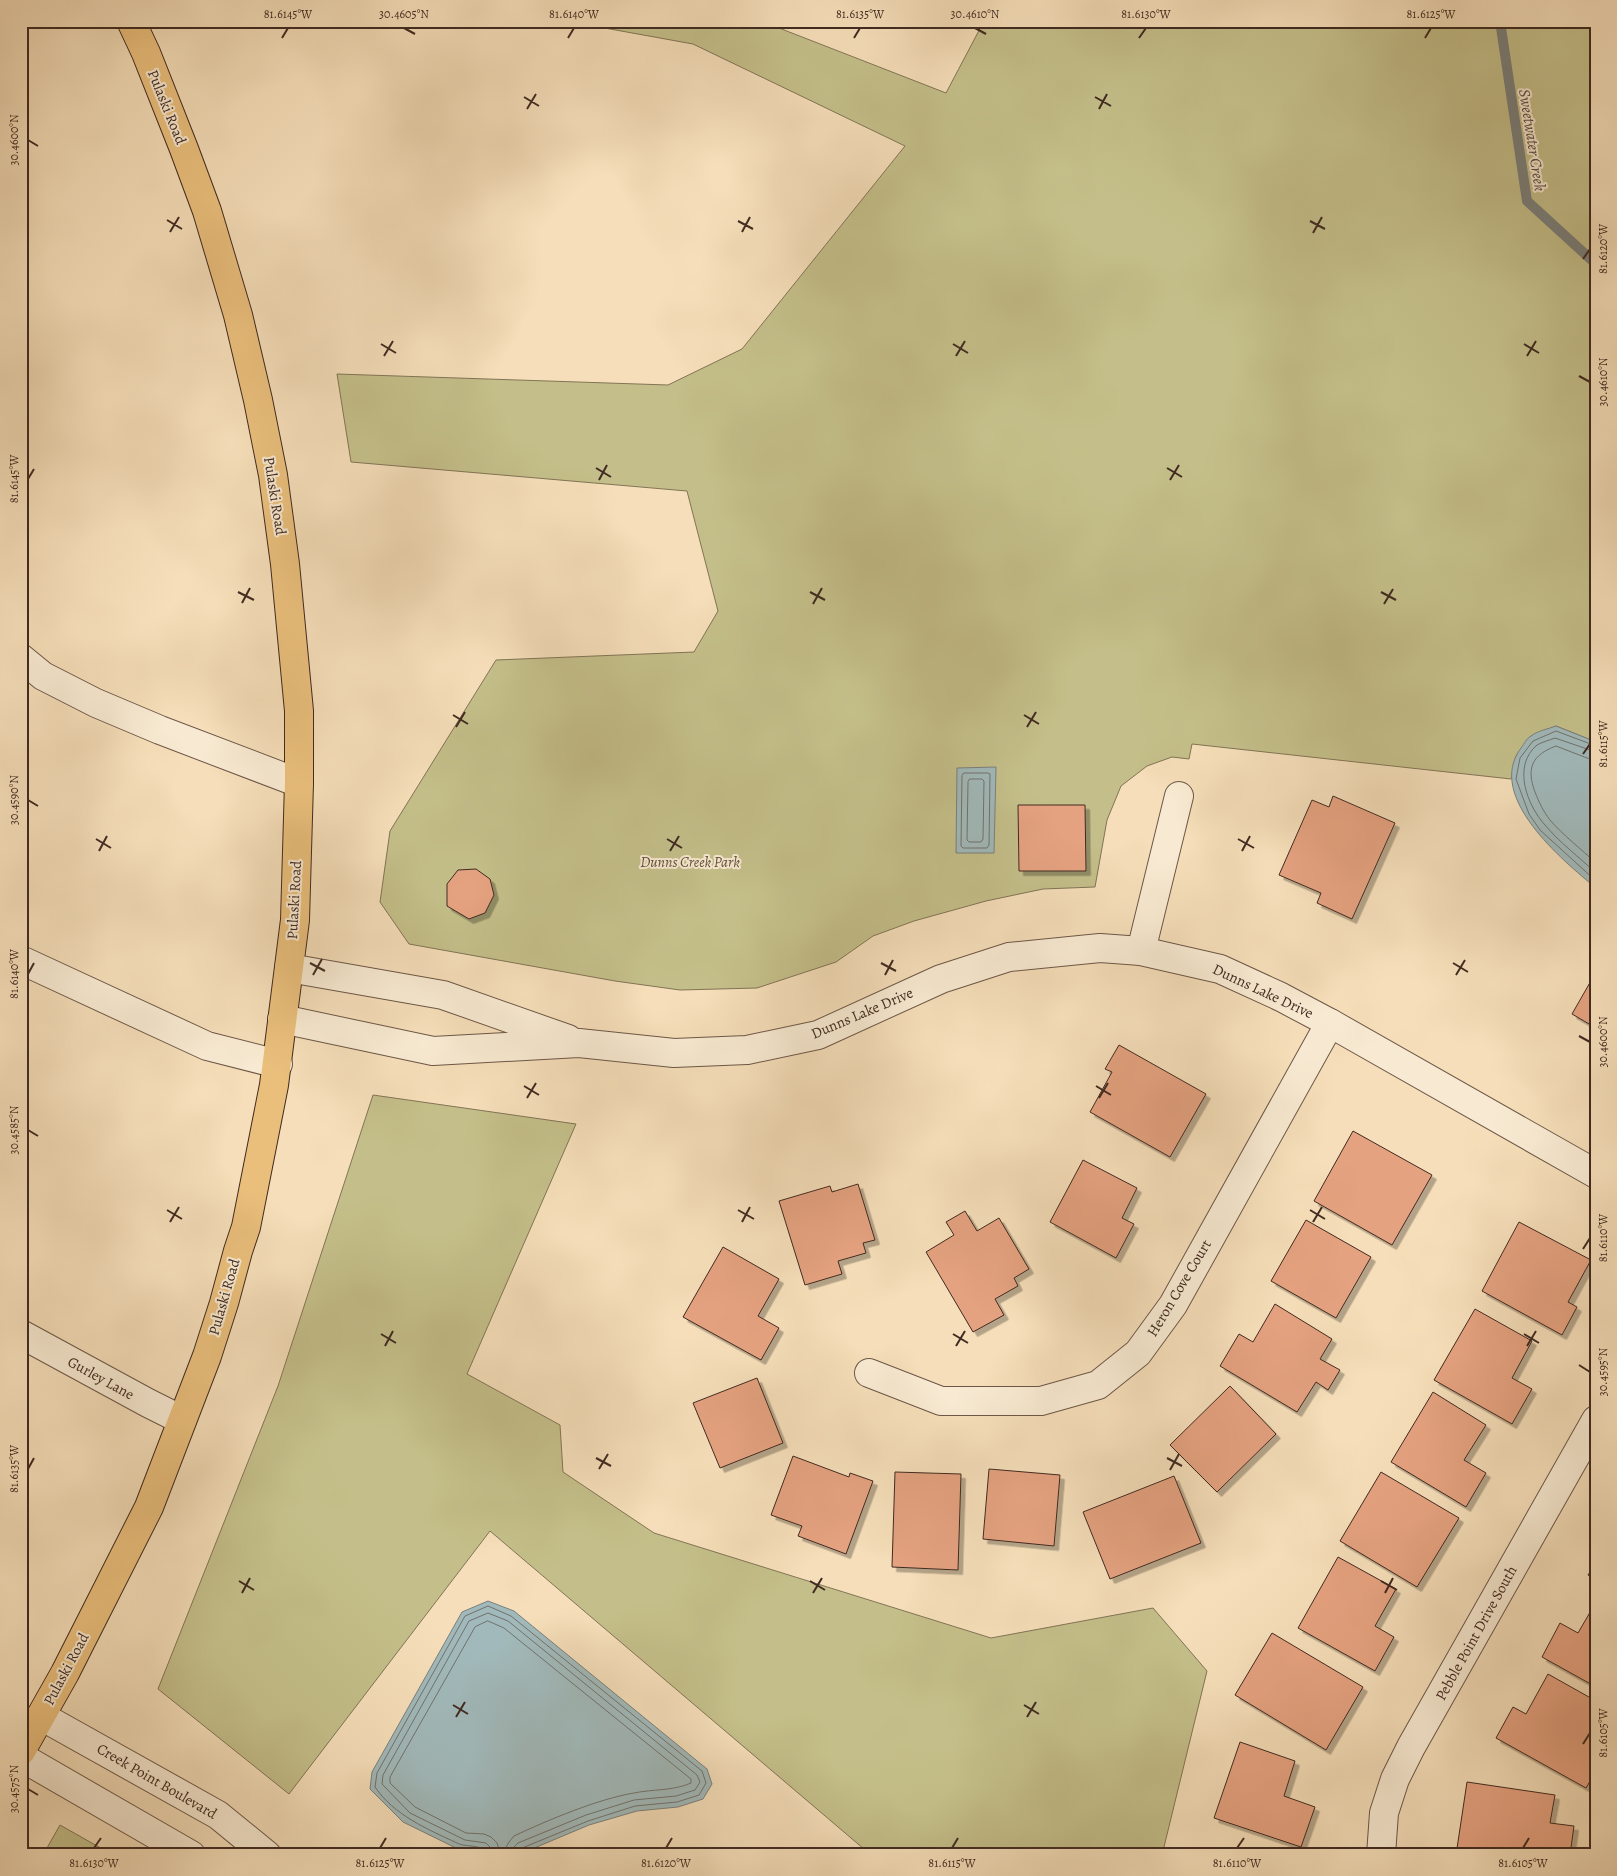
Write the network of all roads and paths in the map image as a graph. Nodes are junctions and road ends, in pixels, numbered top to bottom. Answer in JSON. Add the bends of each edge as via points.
{"nodes":[{"id":1,"x":130,"y":21,"type":"edge"},
{"id":2,"x":21,"y":658,"type":"edge"},
{"id":3,"x":299,"y":783,"type":"junction"},
{"id":4,"x":1179,"y":796,"type":"dead end"},
{"id":5,"x":1142,"y":951,"type":"junction"},
{"id":6,"x":21,"y":960,"type":"edge"},
{"id":7,"x":289,"y":968,"type":"junction"},
{"id":8,"x":282,"y":1019,"type":"junction"},
{"id":9,"x":1330,"y":1023,"type":"junction"},
{"id":10,"x":579,"y":1043,"type":"junction"},
{"id":11,"x":278,"y":1064,"type":"junction"},
{"id":12,"x":1596,"y":1174,"type":"edge"},
{"id":13,"x":21,"y":1334,"type":"edge"},
{"id":14,"x":869,"y":1373,"type":"dead end"},
{"id":15,"x":182,"y":1420,"type":"junction"},
{"id":16,"x":1596,"y":1420,"type":"edge"},
{"id":17,"x":41,"y":1716,"type":"junction"},
{"id":18,"x":21,"y":1751,"type":"edge"},
{"id":19,"x":21,"y":1757,"type":"edge"},
{"id":20,"x":191,"y":1855,"type":"edge"},
{"id":21,"x":267,"y":1855,"type":"edge"},
{"id":22,"x":1381,"y":1855,"type":"edge"}],
"edges":[{"from":1,"to":3,"type":"main road","name":"Pulaski Road","via":[[146,53],[207,211],[238,315],[258,400],[273,475],[285,564],[299,712]]},
{"from":2,"to":3,"type":"street","via":[[43,676],[96,703]]},
{"from":3,"to":7,"type":"main road","name":"Pulaski Road","via":[[295,920]]},
{"from":4,"to":5,"type":"street"},
{"from":5,"to":9,"type":"street","name":"Dunns Lake Drive","via":[[1220,969]]},
{"from":5,"to":10,"type":"street","name":"Dunns Lake Drive","via":[[1100,948],[1009,957],[941,979],[818,1035],[747,1050],[674,1053]]},
{"from":6,"to":11,"type":"street","via":[[207,1046]]},
{"from":7,"to":8,"type":"main road","name":"Pulaski Road"},
{"from":7,"to":10,"type":"street","via":[[443,995]]},
{"from":8,"to":10,"type":"street","via":[[434,1051]]},
{"from":8,"to":11,"type":"main road","name":"Pulaski Road"},
{"from":9,"to":12,"type":"street","name":"Dunns Lake Drive"},
{"from":9,"to":14,"type":"street","name":"Heron Cove Court","via":[[1173,1305],[1138,1353],[1098,1385],[1041,1401],[940,1401]]},
{"from":11,"to":15,"type":"main road","name":"Pulaski Road","via":[[246,1227],[207,1356]]},
{"from":13,"to":15,"type":"street","name":"Gurley Lane"},
{"from":15,"to":17,"type":"main road","name":"Pulaski Road","via":[[149,1507]]},
{"from":16,"to":22,"type":"street","name":"Pebble Point Drive South","via":[[1399,1771],[1384,1813]]},
{"from":17,"to":18,"type":"main road","name":"Pulaski Road"},
{"from":17,"to":21,"type":"street","name":"Creek Point Boulevard","via":[[218,1815]]},
{"from":19,"to":20,"type":"street"}]}
